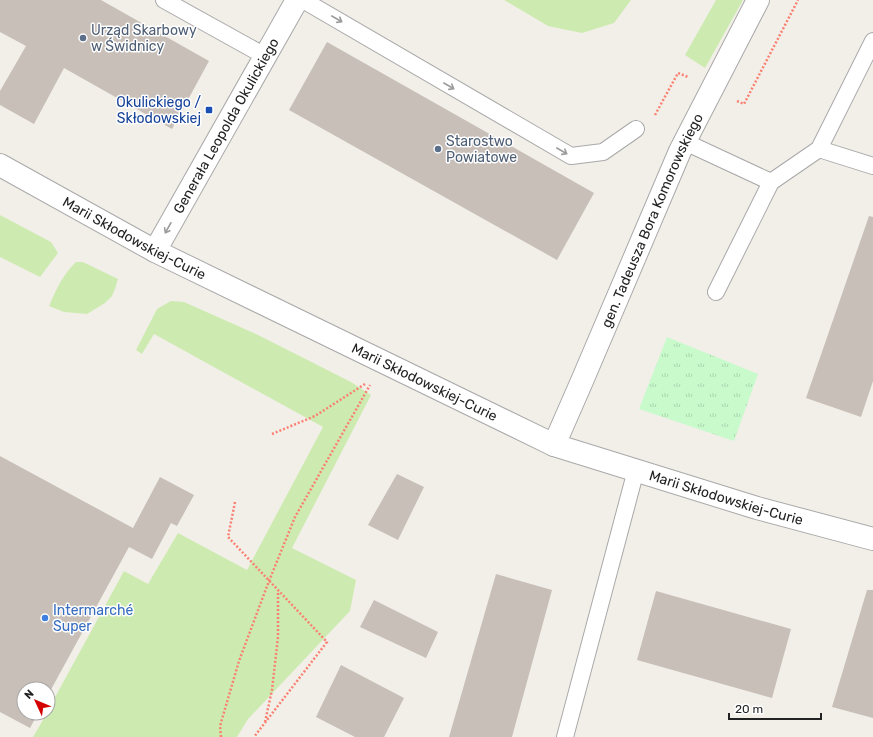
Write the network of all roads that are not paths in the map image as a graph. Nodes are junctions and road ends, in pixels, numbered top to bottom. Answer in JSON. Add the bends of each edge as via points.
{"nodes":[{"id":1,"x":164,"y":0,"type":"edge"},
{"id":2,"x":297,"y":0,"type":"edge"},
{"id":3,"x":303,"y":0,"type":"edge"},
{"id":4,"x":758,"y":0,"type":"edge"},
{"id":5,"x":873,"y":41,"type":"edge"},
{"id":6,"x":265,"y":56,"type":"junction"},
{"id":7,"x":636,"y":128,"type":"dead end"},
{"id":8,"x":685,"y":142,"type":"junction"},
{"id":9,"x":819,"y":149,"type":"junction"},
{"id":10,"x":0,"y":165,"type":"edge"},
{"id":11,"x":873,"y":166,"type":"edge"},
{"id":12,"x":770,"y":182,"type":"junction"},
{"id":13,"x":155,"y":251,"type":"junction"},
{"id":14,"x":716,"y":292,"type":"dead end"},
{"id":15,"x":554,"y":445,"type":"junction"},
{"id":16,"x":636,"y":470,"type":"junction"},
{"id":17,"x":873,"y":539,"type":"edge"},
{"id":18,"x":565,"y":737,"type":"edge"}],
"edges":[{"from":1,"to":6,"type":"lane"},
{"from":2,"to":6,"type":"street","name":"Generała Leopolda Okulickiego"},
{"from":3,"to":7,"type":"lane","one_way":true,"via":[[571,156],[603,152]]},
{"from":4,"to":8,"type":"street","name":"gen. Tadeusza Bora Komorowskiego"},
{"from":5,"to":9,"type":"lane"},
{"from":6,"to":13,"type":"street","name":"Generała Leopolda Okulickiego","one_way":true},
{"from":8,"to":12,"type":"lane"},
{"from":8,"to":15,"type":"street","name":"gen. Tadeusza Bora Komorowskiego"},
{"from":9,"to":11,"type":"lane"},
{"from":9,"to":12,"type":"lane"},
{"from":10,"to":13,"type":"street","name":"Marii Skłodowskiej-Curie"},
{"from":12,"to":14,"type":"lane"},
{"from":13,"to":15,"type":"street","name":"Marii Skłodowskiej-Curie"},
{"from":15,"to":16,"type":"street","name":"Marii Skłodowskiej-Curie"},
{"from":16,"to":17,"type":"street","name":"Marii Skłodowskiej-Curie","via":[[757,508]]},
{"from":16,"to":18,"type":"lane"}]}
